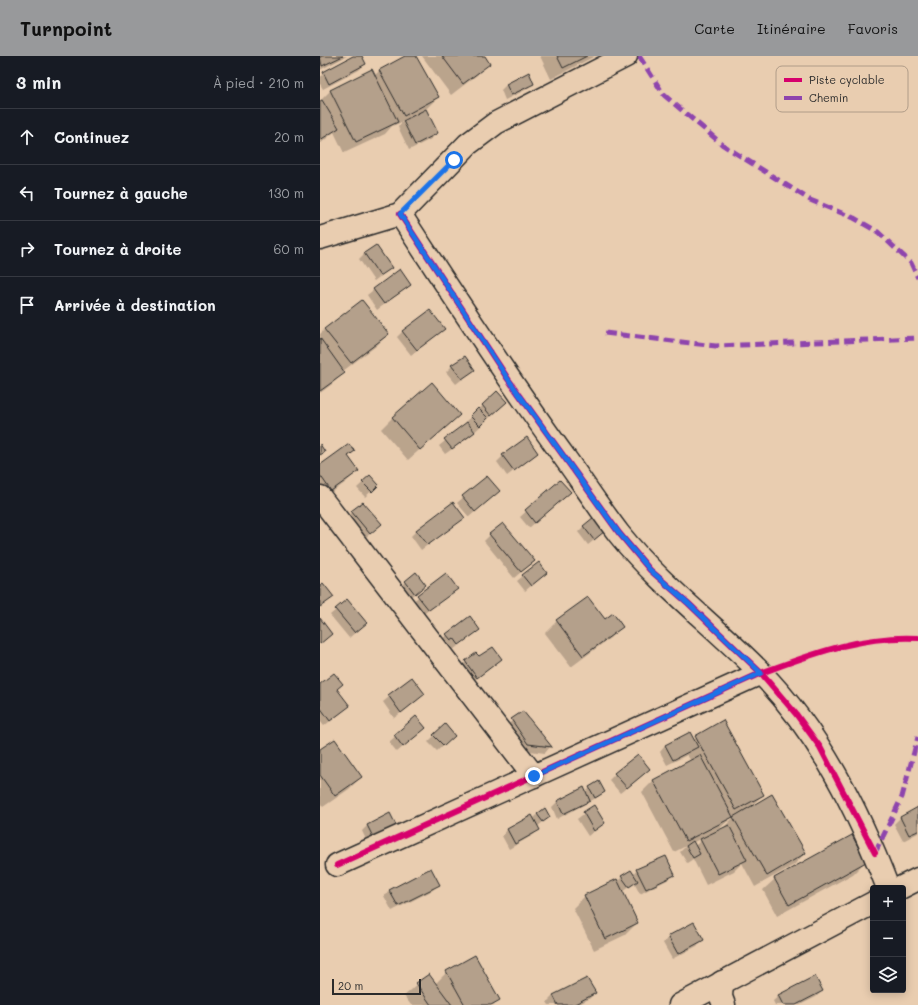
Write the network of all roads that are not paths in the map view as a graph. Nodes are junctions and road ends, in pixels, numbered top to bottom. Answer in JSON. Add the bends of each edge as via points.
{"nodes":[{"id":1,"x":626,"y":56,"type":"edge"},
{"id":2,"x":400,"y":214,"type":"junction"},
{"id":3,"x":320,"y":238,"type":"edge"},
{"id":4,"x":320,"y":496,"type":"edge"},
{"id":5,"x":761,"y":673,"type":"junction"},
{"id":6,"x":534,"y":776,"type":"junction"},
{"id":7,"x":337,"y":866,"type":"dead end"},
{"id":8,"x":918,"y":879,"type":"edge"},
{"id":9,"x":887,"y":885,"type":"edge"},
{"id":10,"x":906,"y":885,"type":"edge"},
{"id":11,"x":870,"y":904,"type":"edge"},
{"id":12,"x":722,"y":982,"type":"junction"},
{"id":13,"x":680,"y":1005,"type":"edge"},
{"id":14,"x":724,"y":1005,"type":"edge"}],
"edges":[{"from":1,"to":2,"type":"street","via":[[496,122],[468,144]]},
{"from":2,"to":3,"type":"street"},
{"from":2,"to":5,"type":"street","via":[[508,379],[619,533],[650,570]]},
{"from":4,"to":6,"type":"street"},
{"from":5,"to":6,"type":"street"},
{"from":5,"to":9,"type":"street","via":[[796,714],[820,748],[868,840]]},
{"from":6,"to":7,"type":"street"},
{"from":8,"to":10,"type":"street"},
{"from":11,"to":12,"type":"street"},
{"from":12,"to":13,"type":"street"},
{"from":12,"to":14,"type":"street","via":[[721,997]]}]}
